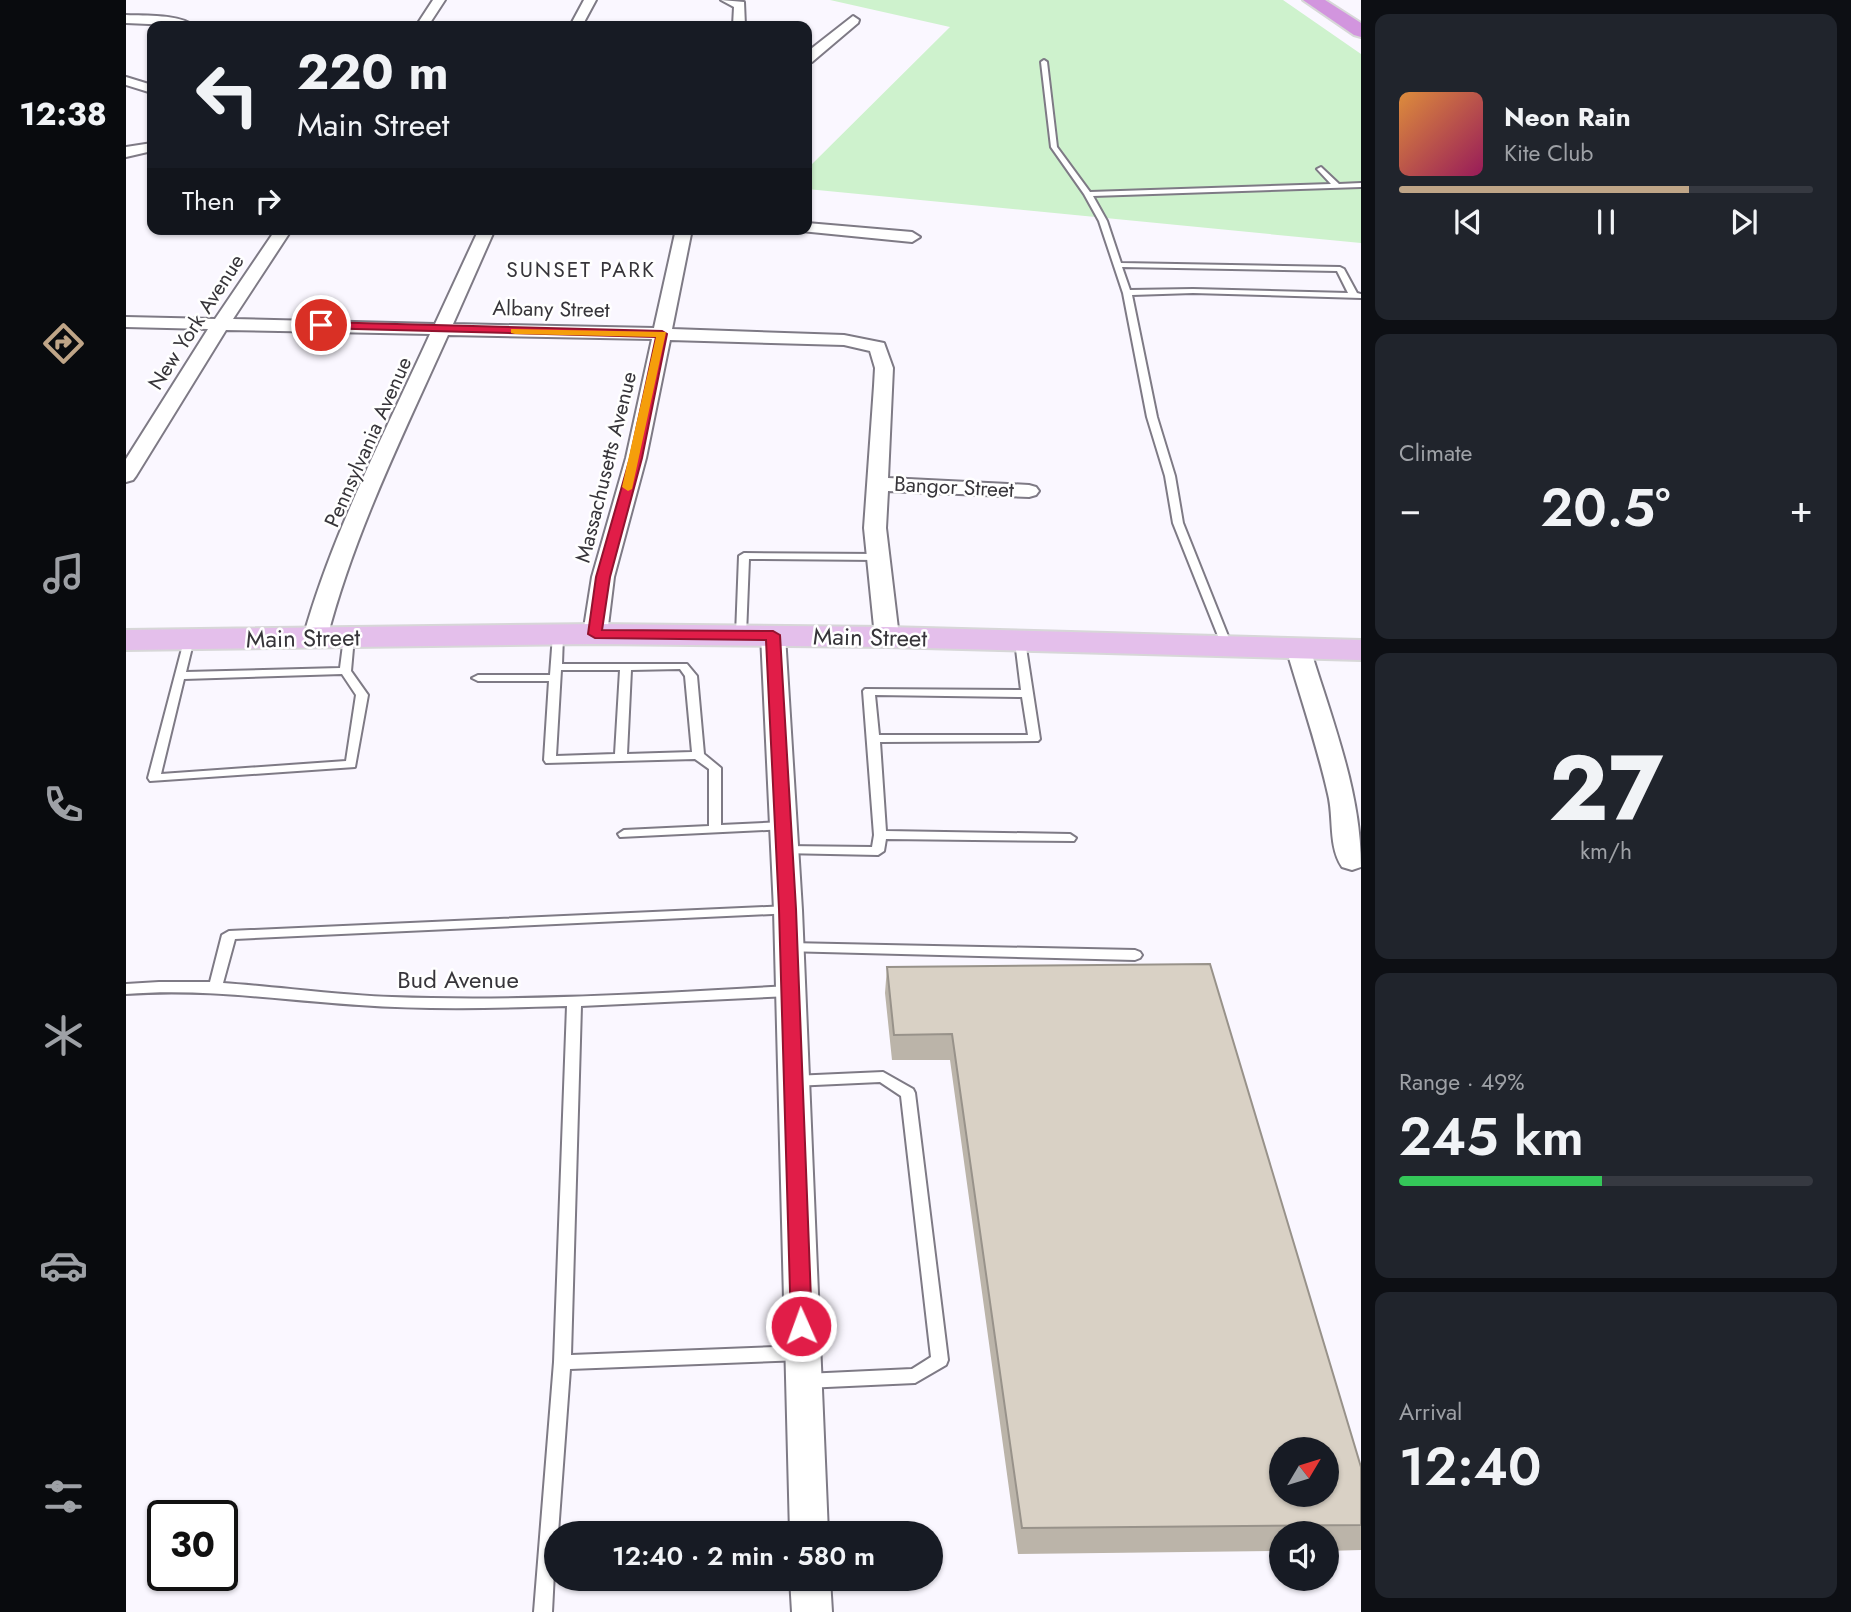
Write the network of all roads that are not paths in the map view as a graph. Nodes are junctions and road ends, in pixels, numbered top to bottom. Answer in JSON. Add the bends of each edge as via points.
{"nodes":[{"id":1,"x":439,"y":0,"type":"edge"},
{"id":2,"x":590,"y":0,"type":"edge"},
{"id":3,"x":1312,"y":0,"type":"edge"},
{"id":4,"x":1340,"y":0,"type":"edge"},
{"id":5,"x":733,"y":1,"type":"edge"},
{"id":6,"x":1361,"y":13,"type":"edge"},
{"id":7,"x":126,"y":19,"type":"edge"},
{"id":8,"x":853,"y":20,"type":"dead end"},
{"id":9,"x":147,"y":21,"type":"edge"},
{"id":10,"x":425,"y":21,"type":"edge"},
{"id":11,"x":579,"y":21,"type":"edge"},
{"id":12,"x":740,"y":21,"type":"edge"},
{"id":13,"x":1361,"y":31,"type":"edge"},
{"id":14,"x":812,"y":54,"type":"edge"},
{"id":15,"x":1044,"y":62,"type":"dead end"},
{"id":16,"x":126,"y":82,"type":"edge"},
{"id":17,"x":147,"y":88,"type":"edge"},
{"id":18,"x":147,"y":148,"type":"edge"},
{"id":19,"x":126,"y":152,"type":"edge"},
{"id":20,"x":1321,"y":169,"type":"dead end"},
{"id":21,"x":1337,"y":186,"type":"junction"},
{"id":22,"x":1361,"y":186,"type":"edge"},
{"id":23,"x":1087,"y":194,"type":"junction"},
{"id":24,"x":812,"y":228,"type":"edge"},
{"id":25,"x":280,"y":235,"type":"edge"},
{"id":26,"x":483,"y":235,"type":"edge"},
{"id":27,"x":683,"y":235,"type":"edge"},
{"id":28,"x":912,"y":237,"type":"dead end"},
{"id":29,"x":1118,"y":265,"type":"junction"},
{"id":30,"x":1127,"y":293,"type":"junction"},
{"id":31,"x":1358,"y":296,"type":"edge"},
{"id":32,"x":126,"y":322,"type":"edge"},
{"id":33,"x":222,"y":324,"type":"junction"},
{"id":34,"x":441,"y":329,"type":"junction"},
{"id":35,"x":662,"y":334,"type":"junction"},
{"id":36,"x":126,"y":476,"type":"edge"},
{"id":37,"x":878,"y":484,"type":"junction"},
{"id":38,"x":1029,"y":491,"type":"dead end"},
{"id":39,"x":878,"y":557,"type":"junction"},
{"id":40,"x":595,"y":634,"type":"junction"},
{"id":41,"x":757,"y":635,"type":"junction"},
{"id":42,"x":349,"y":637,"type":"junction"},
{"id":43,"x":887,"y":637,"type":"junction"},
{"id":44,"x":314,"y":638,"type":"junction"},
{"id":45,"x":189,"y":639,"type":"junction"},
{"id":46,"x":126,"y":640,"type":"edge"},
{"id":47,"x":1020,"y":641,"type":"junction"},
{"id":48,"x":1227,"y":646,"type":"junction"},
{"id":49,"x":1298,"y":648,"type":"junction"},
{"id":50,"x":1361,"y":650,"type":"edge"},
{"id":51,"x":556,"y":660,"type":"junction"},
{"id":52,"x":626,"y":667,"type":"junction"},
{"id":53,"x":345,"y":671,"type":"junction"},
{"id":54,"x":179,"y":676,"type":"junction"},
{"id":55,"x":478,"y":678,"type":"dead end"},
{"id":56,"x":1027,"y":694,"type":"junction"},
{"id":57,"x":874,"y":738,"type":"junction"},
{"id":58,"x":698,"y":755,"type":"junction"},
{"id":59,"x":621,"y":757,"type":"junction"},
{"id":60,"x":715,"y":829,"type":"junction"},
{"id":61,"x":624,"y":834,"type":"dead end"},
{"id":62,"x":880,"y":835,"type":"junction"},
{"id":63,"x":784,"y":838,"type":"junction"},
{"id":64,"x":1070,"y":838,"type":"dead end"},
{"id":65,"x":1352,"y":862,"type":"dead end"},
{"id":66,"x":788,"y":909,"type":"junction"},
{"id":67,"x":789,"y":948,"type":"junction"},
{"id":68,"x":1135,"y":955,"type":"dead end"},
{"id":69,"x":215,"y":988,"type":"junction"},
{"id":70,"x":126,"y":989,"type":"edge"},
{"id":71,"x":790,"y":991,"type":"junction"},
{"id":72,"x":574,"y":1000,"type":"junction"},
{"id":73,"x":793,"y":1081,"type":"junction"},
{"id":74,"x":562,"y":1362,"type":"junction"},
{"id":75,"x":803,"y":1367,"type":"junction"},
{"id":76,"x":809,"y":1521,"type":"edge"},
{"id":77,"x":811,"y":1591,"type":"edge"},
{"id":78,"x":543,"y":1612,"type":"edge"},
{"id":79,"x":812,"y":1612,"type":"edge"}],
"edges":[{"from":1,"to":10,"type":"street"},
{"from":2,"to":11,"type":"street"},
{"from":3,"to":13,"type":"highway"},
{"from":4,"to":6,"type":"highway"},
{"from":5,"to":12,"type":"street","via":[[742,8]]},
{"from":7,"to":9,"type":"street"},
{"from":8,"to":14,"type":"street"},
{"from":15,"to":23,"type":"lane","via":[[1054,147]]},
{"from":16,"to":17,"type":"street"},
{"from":18,"to":19,"type":"street"},
{"from":20,"to":21,"type":"lane"},
{"from":21,"to":22,"type":"lane"},
{"from":21,"to":23,"type":"lane"},
{"from":23,"to":29,"type":"lane","via":[[1103,220]]},
{"from":24,"to":28,"type":"street"},
{"from":25,"to":33,"type":"street","name":"New York Avenue"},
{"from":26,"to":34,"type":"street","name":"Pennsylvania Avenue"},
{"from":27,"to":35,"type":"street","name":"Massachusetts Avenue"},
{"from":29,"to":30,"type":"lane"},
{"from":29,"to":31,"type":"lane","via":[[1340,269]]},
{"from":30,"to":31,"type":"lane"},
{"from":30,"to":48,"type":"lane","via":[[1178,523]]},
{"from":32,"to":33,"type":"street","name":"Albany Street"},
{"from":33,"to":34,"type":"street","name":"Albany Street"},
{"from":33,"to":36,"type":"street","name":"New York Avenue"},
{"from":34,"to":35,"type":"street","name":"Albany Street"},
{"from":34,"to":44,"type":"street","name":"Pennsylvania Avenue","via":[[326,597]]},
{"from":35,"to":37,"type":"street","name":"Albany Street","via":[[844,340],[878,347],[884,369]]},
{"from":35,"to":40,"type":"street","name":"Massachusetts Avenue","via":[[636,458],[603,577]]},
{"from":37,"to":38,"type":"street","name":"Bangor Street"},
{"from":37,"to":39,"type":"street"},
{"from":39,"to":41,"type":"lane","via":[[744,556]]},
{"from":39,"to":43,"type":"street"},
{"from":40,"to":41,"type":"main road","name":"Main Street"},
{"from":40,"to":51,"type":"main road","name":"Main Street"},
{"from":41,"to":43,"type":"main road","name":"Main Street"},
{"from":41,"to":63,"type":"street"},
{"from":42,"to":44,"type":"main road","name":"Main Street"},
{"from":42,"to":51,"type":"main road","name":"Main Street"},
{"from":42,"to":53,"type":"lane"},
{"from":43,"to":47,"type":"main road","name":"Main Street"},
{"from":44,"to":45,"type":"main road","name":"Main Street"},
{"from":45,"to":46,"type":"main road","name":"Main Street"},
{"from":45,"to":54,"type":"lane"},
{"from":47,"to":48,"type":"main road","name":"Main Street"},
{"from":47,"to":56,"type":"lane"},
{"from":48,"to":49,"type":"main road","name":"Main Street"},
{"from":49,"to":50,"type":"main road","name":"Main Street"},
{"from":49,"to":65,"type":"street","via":[[1342,796]]},
{"from":51,"to":52,"type":"lane"},
{"from":51,"to":55,"type":"lane"},
{"from":51,"to":59,"type":"lane","via":[[550,760]]},
{"from":52,"to":58,"type":"lane","via":[[682,666],[691,676]]},
{"from":52,"to":59,"type":"lane"},
{"from":53,"to":54,"type":"lane"},
{"from":53,"to":54,"type":"lane","via":[[362,695],[351,764],[153,778]]},
{"from":56,"to":57,"type":"lane","via":[[1034,738]]},
{"from":56,"to":57,"type":"lane","via":[[869,691]]},
{"from":57,"to":62,"type":"lane"},
{"from":58,"to":59,"type":"lane"},
{"from":58,"to":60,"type":"lane","via":[[715,768]]},
{"from":60,"to":61,"type":"lane"},
{"from":60,"to":63,"type":"lane"},
{"from":62,"to":63,"type":"lane","via":[[878,851]]},
{"from":62,"to":64,"type":"lane"},
{"from":63,"to":66,"type":"street"},
{"from":66,"to":67,"type":"street"},
{"from":66,"to":69,"type":"lane","via":[[229,935]]},
{"from":67,"to":68,"type":"lane"},
{"from":67,"to":71,"type":"street"},
{"from":69,"to":70,"type":"lane","name":"Bud Avenue"},
{"from":69,"to":72,"type":"lane","name":"Bud Avenue","via":[[360,1001]]},
{"from":71,"to":72,"type":"lane","name":"Bud Avenue"},
{"from":71,"to":73,"type":"street"},
{"from":72,"to":74,"type":"lane"},
{"from":73,"to":75,"type":"street"},
{"from":73,"to":75,"type":"lane","via":[[883,1077],[908,1093],[940,1360],[915,1376]]},
{"from":74,"to":75,"type":"lane"},
{"from":74,"to":78,"type":"lane"},
{"from":75,"to":76,"type":"street"},
{"from":77,"to":79,"type":"street"}]}
